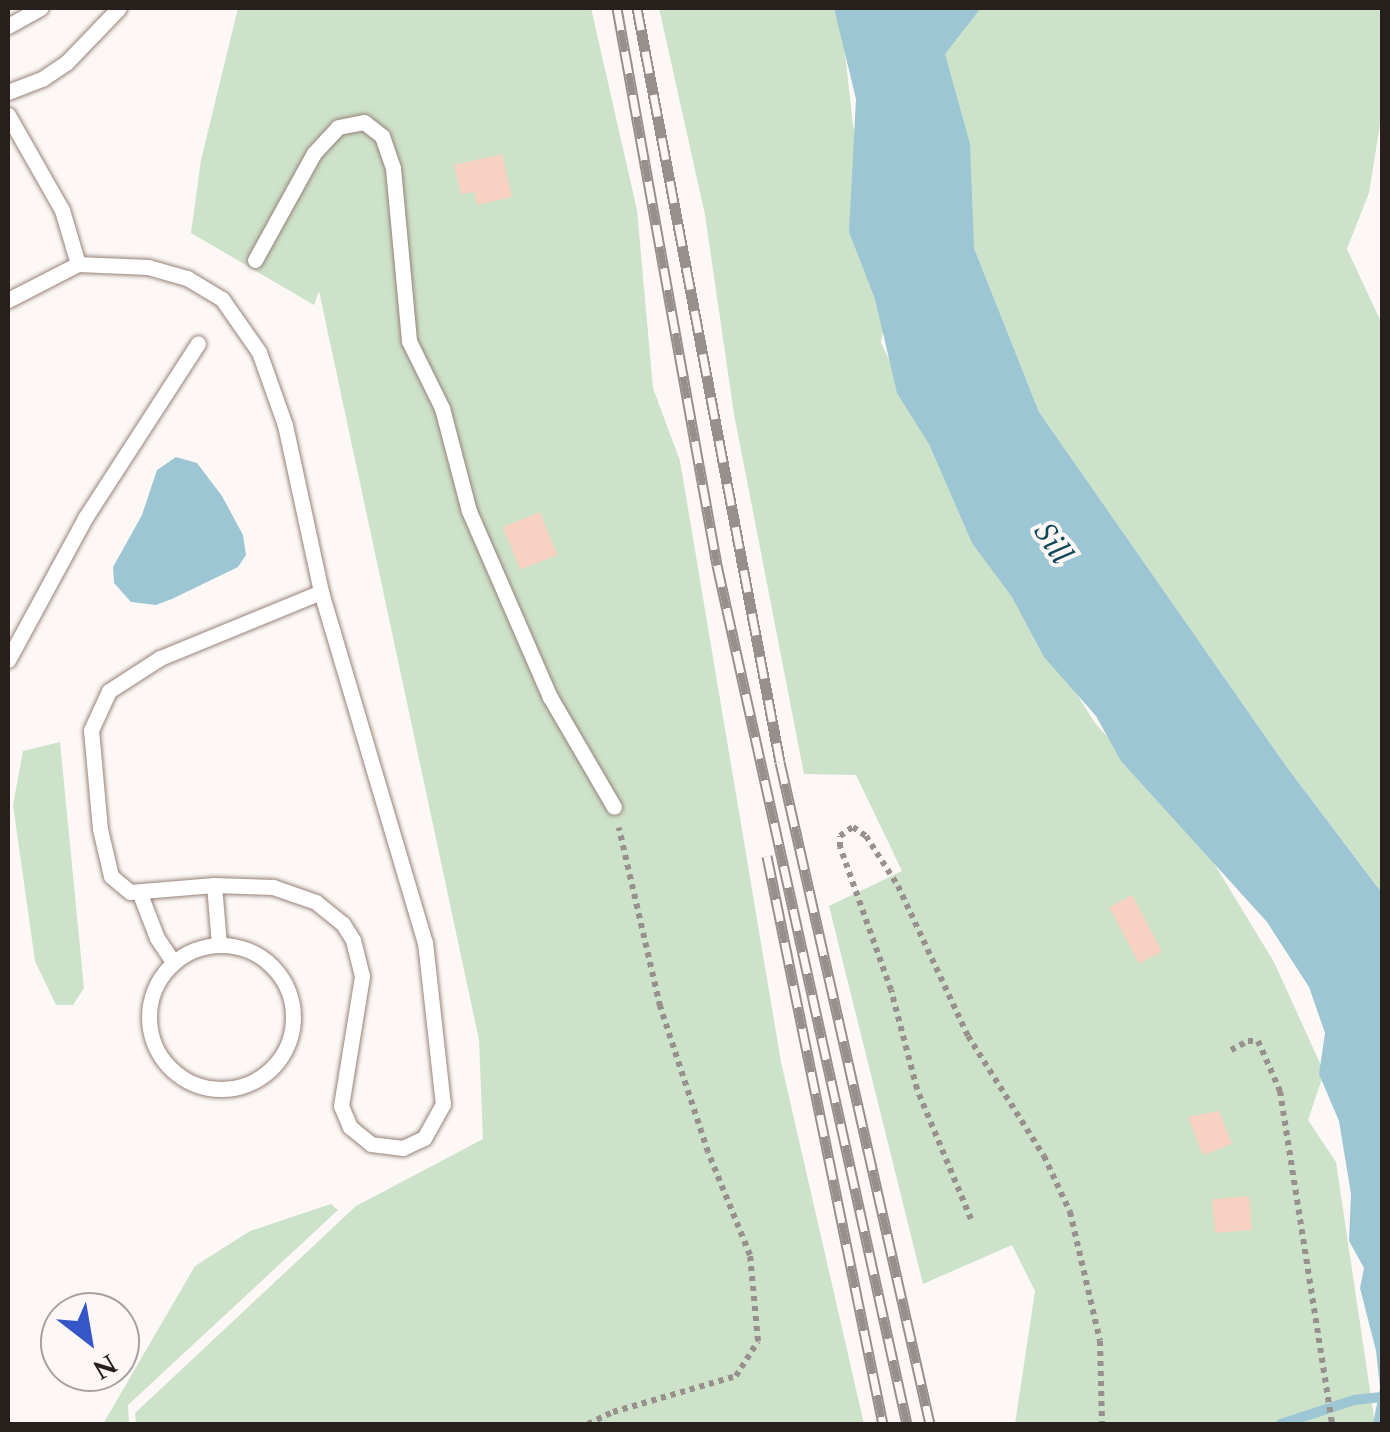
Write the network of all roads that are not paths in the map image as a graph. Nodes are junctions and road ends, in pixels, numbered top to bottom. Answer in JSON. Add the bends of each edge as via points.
{"nodes":[{"id":1,"x":40,"y":8,"type":"edge"},
{"id":2,"x":119,"y":8,"type":"edge"},
{"id":3,"x":8,"y":26,"type":"edge"},
{"id":4,"x":8,"y":92,"type":"edge"},
{"id":5,"x":8,"y":115,"type":"edge"},
{"id":6,"x":255,"y":260,"type":"dead end"},
{"id":7,"x":78,"y":264,"type":"junction"},
{"id":8,"x":8,"y":300,"type":"edge"},
{"id":9,"x":198,"y":342,"type":"dead end"},
{"id":10,"x":321,"y":592,"type":"junction"},
{"id":11,"x":8,"y":660,"type":"edge"},
{"id":12,"x":614,"y":807,"type":"road end"},
{"id":13,"x":214,"y":885,"type":"junction"},
{"id":14,"x":140,"y":894,"type":"junction"},
{"id":15,"x":220,"y":944,"type":"junction"},
{"id":16,"x":173,"y":962,"type":"junction"}],
"edges":[{"from":1,"to":3,"type":"lane"},
{"from":2,"to":4,"type":"lane","via":[[66,63]]},
{"from":5,"to":7,"type":"lane","via":[[62,210]]},
{"from":6,"to":12,"type":"lane","via":[[314,154],[338,128],[364,122],[382,136],[392,168],[410,341],[442,408],[469,511],[550,697]]},
{"from":7,"to":8,"type":"lane"},
{"from":7,"to":10,"type":"lane","via":[[148,267],[188,278],[241,320],[276,393]]},
{"from":9,"to":11,"type":"lane","via":[[85,518]]},
{"from":10,"to":13,"type":"lane","via":[[425,942],[442,1104],[424,1138],[403,1148],[382,1147],[361,1138],[345,1118],[340,1094],[362,976],[343,924],[295,892]]},
{"from":10,"to":14,"type":"lane","via":[[140,668],[100,704],[91,744],[106,862],[119,885]]},
{"from":13,"to":14,"type":"lane"},
{"from":13,"to":15,"type":"lane"},
{"from":14,"to":16,"type":"lane"},
{"from":15,"to":16,"type":"lane"},
{"from":15,"to":16,"type":"lane","via":[[262,956],[279,972],[294,1015],[281,1058],[245,1086],[198,1086],[159,1054],[149,1006]]}]}
